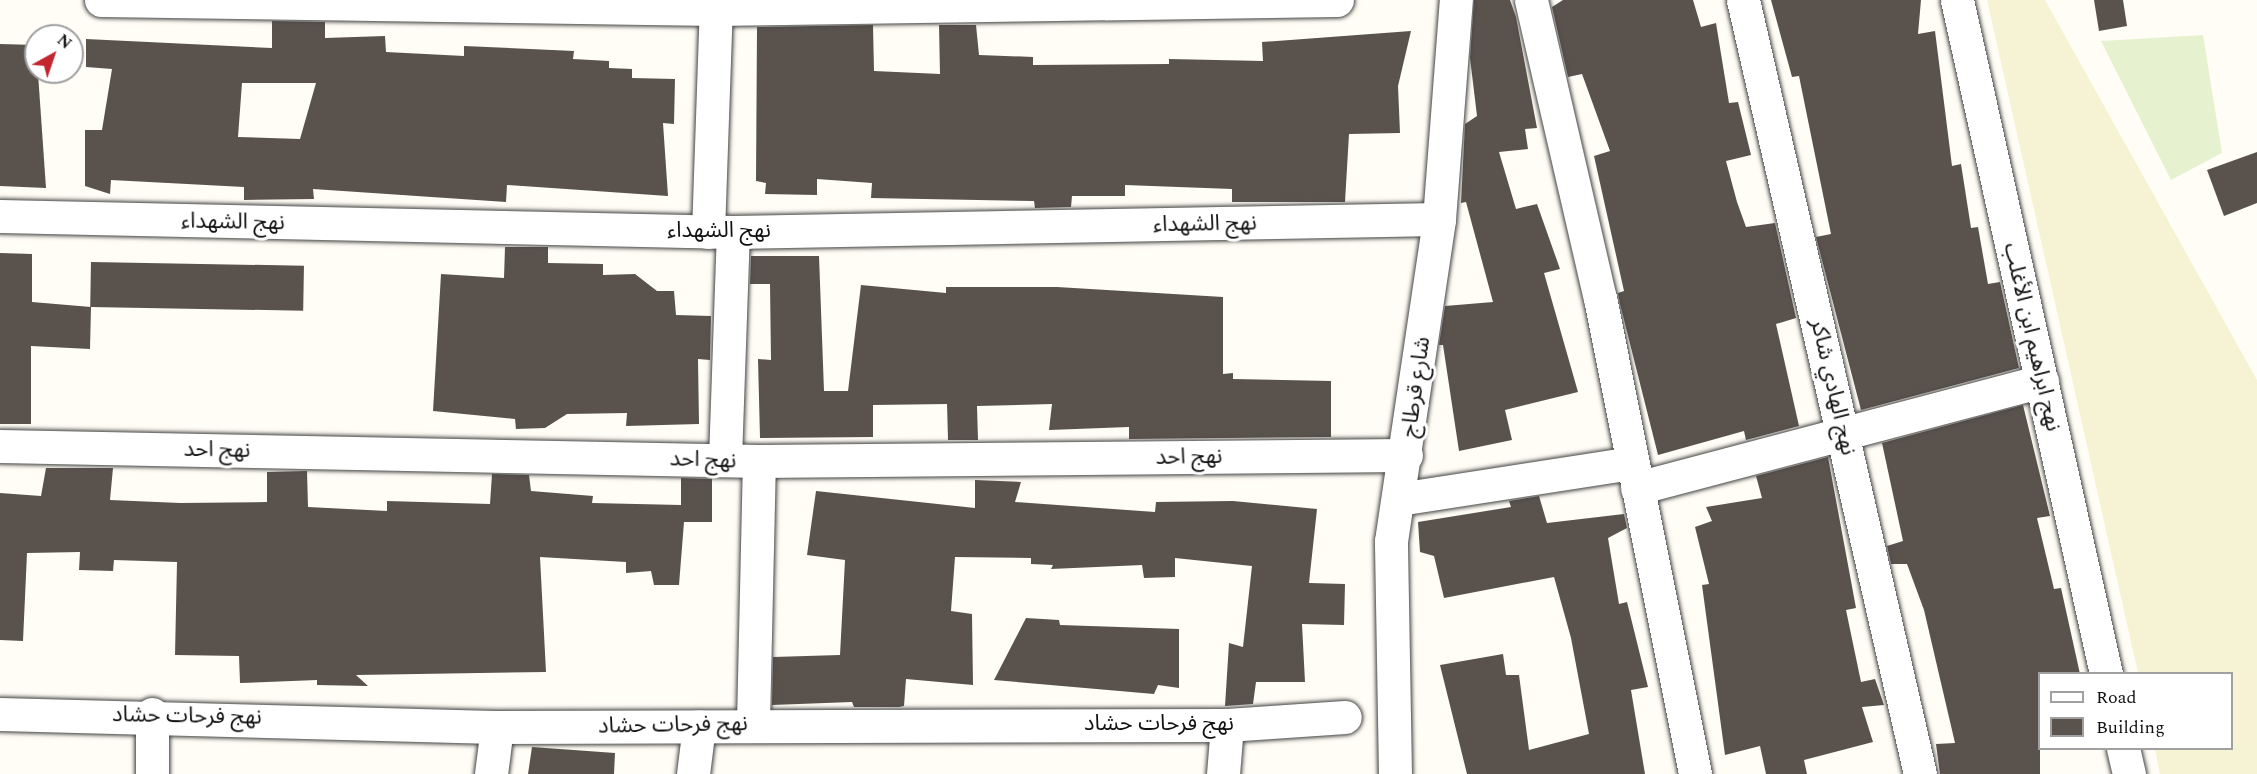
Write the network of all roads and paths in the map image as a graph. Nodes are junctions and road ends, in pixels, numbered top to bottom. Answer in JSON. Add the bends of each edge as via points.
{"nodes":[{"id":1,"x":101,"y":0,"type":"edge"},
{"id":2,"x":1336,"y":0,"type":"edge"},
{"id":3,"x":1455,"y":0,"type":"edge"},
{"id":4,"x":1531,"y":0,"type":"edge"},
{"id":5,"x":1743,"y":0,"type":"edge"},
{"id":6,"x":1957,"y":0,"type":"edge"},
{"id":7,"x":716,"y":4,"type":"edge"},
{"id":8,"x":0,"y":216,"type":"edge"},
{"id":9,"x":1439,"y":219,"type":"junction"},
{"id":10,"x":720,"y":232,"type":"junction"},
{"id":11,"x":2042,"y":381,"type":"junction"},
{"id":12,"x":1842,"y":430,"type":"junction"},
{"id":13,"x":0,"y":446,"type":"edge"},
{"id":14,"x":1406,"y":455,"type":"junction"},
{"id":15,"x":725,"y":459,"type":"junction"},
{"id":16,"x":759,"y":461,"type":"junction"},
{"id":17,"x":1634,"y":475,"type":"junction"},
{"id":18,"x":1399,"y":499,"type":"junction"},
{"id":19,"x":2106,"y":672,"type":"edge"},
{"id":20,"x":0,"y":714,"type":"edge"},
{"id":21,"x":152,"y":714,"type":"junction"},
{"id":22,"x":1345,"y":717,"type":"dead end"},
{"id":23,"x":753,"y":723,"type":"junction"},
{"id":24,"x":1227,"y":725,"type":"junction"},
{"id":25,"x":497,"y":726,"type":"junction"},
{"id":26,"x":699,"y":726,"type":"junction"},
{"id":27,"x":2123,"y":750,"type":"edge"},
{"id":28,"x":152,"y":774,"type":"edge"},
{"id":29,"x":491,"y":774,"type":"edge"},
{"id":30,"x":693,"y":774,"type":"edge"},
{"id":31,"x":1223,"y":774,"type":"edge"},
{"id":32,"x":1395,"y":774,"type":"edge"},
{"id":33,"x":1695,"y":774,"type":"edge"},
{"id":34,"x":1920,"y":774,"type":"edge"},
{"id":35,"x":2129,"y":774,"type":"edge"}],
"edges":[{"from":1,"to":7,"type":"street"},
{"from":2,"to":7,"type":"street"},
{"from":3,"to":9,"type":"street","name":"شارع قرطاج"},
{"from":4,"to":17,"type":"street","via":[[1600,298]]},
{"from":5,"to":12,"type":"street","name":"نهج الهادي شاكر"},
{"from":6,"to":11,"type":"street","name":"نهج ابراهيم ابن الأغلب"},
{"from":7,"to":10,"type":"street"},
{"from":8,"to":10,"type":"street","name":"نهج الشهداء"},
{"from":9,"to":10,"type":"street","name":"نهج الشهداء"},
{"from":9,"to":14,"type":"street","name":"شارع قرطاج"},
{"from":10,"to":15,"type":"street"},
{"from":11,"to":12,"type":"street"},
{"from":11,"to":19,"type":"street","name":"نهج ابراهيم ابن الأغلب"},
{"from":12,"to":17,"type":"street"},
{"from":12,"to":34,"type":"street","name":"نهج الهادي شاكر"},
{"from":13,"to":15,"type":"street","name":"نهج احد"},
{"from":14,"to":16,"type":"street","name":"نهج احد"},
{"from":14,"to":18,"type":"street","name":"شارع قرطاج"},
{"from":15,"to":16,"type":"street","name":"نهج احد"},
{"from":16,"to":23,"type":"street"},
{"from":17,"to":18,"type":"street"},
{"from":17,"to":33,"type":"street"},
{"from":18,"to":32,"type":"street","name":"شارع قرطاج","via":[[1391,542]]},
{"from":20,"to":21,"type":"street","name":"نهج فرحات حشاد"},
{"from":21,"to":25,"type":"street","name":"نهج فرحات حشاد"},
{"from":21,"to":28,"type":"street"},
{"from":22,"to":24,"type":"street","name":"نهج فرحات حشاد"},
{"from":23,"to":24,"type":"street","name":"نهج فرحات حشاد"},
{"from":23,"to":26,"type":"street","name":"نهج فرحات حشاد"},
{"from":24,"to":31,"type":"street"},
{"from":25,"to":26,"type":"street","name":"نهج فرحات حشاد"},
{"from":25,"to":29,"type":"street"},
{"from":26,"to":30,"type":"street"},
{"from":27,"to":35,"type":"street"}]}
